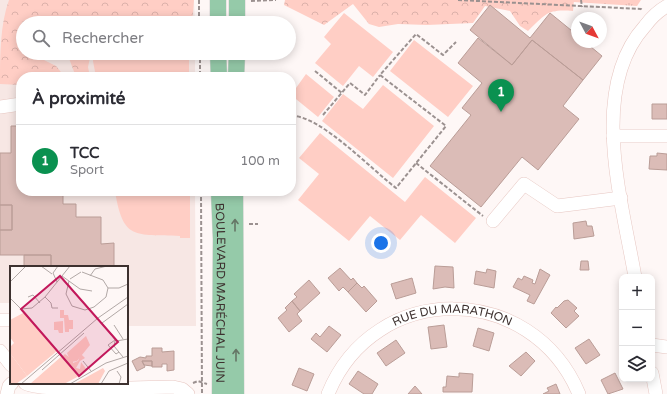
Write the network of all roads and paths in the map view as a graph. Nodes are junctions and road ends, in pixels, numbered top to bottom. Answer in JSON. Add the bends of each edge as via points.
{"nodes":[{"id":1,"x":199,"y":0,"type":"edge"},
{"id":2,"x":218,"y":0,"type":"edge"},
{"id":3,"x":244,"y":0,"type":"edge"},
{"id":4,"x":276,"y":0,"type":"edge"},
{"id":5,"x":458,"y":0,"type":"edge"},
{"id":6,"x":581,"y":0,"type":"edge"},
{"id":7,"x":667,"y":6,"type":"edge"},
{"id":8,"x":582,"y":7,"type":"junction"},
{"id":9,"x":199,"y":16,"type":"edge"},
{"id":10,"x":218,"y":16,"type":"edge"},
{"id":11,"x":240,"y":16,"type":"edge"},
{"id":12,"x":650,"y":20,"type":"junction"},
{"id":13,"x":456,"y":42,"type":"dead end"},
{"id":14,"x":200,"y":60,"type":"edge"},
{"id":15,"x":218,"y":60,"type":"edge"},
{"id":16,"x":237,"y":60,"type":"edge"},
{"id":17,"x":315,"y":71,"type":"dead end"},
{"id":18,"x":200,"y":72,"type":"edge"},
{"id":19,"x":218,"y":72,"type":"edge"},
{"id":20,"x":236,"y":72,"type":"edge"},
{"id":21,"x":380,"y":75,"type":"junction"},
{"id":22,"x":342,"y":93,"type":"junction"},
{"id":23,"x":16,"y":104,"type":"edge"},
{"id":24,"x":0,"y":106,"type":"edge"},
{"id":25,"x":323,"y":115,"type":"dead end"},
{"id":26,"x":296,"y":116,"type":"edge"},
{"id":27,"x":613,"y":136,"type":"junction"},
{"id":28,"x":667,"y":136,"type":"edge"},
{"id":29,"x":416,"y":164,"type":"junction"},
{"id":30,"x":201,"y":196,"type":"edge"},
{"id":31,"x":219,"y":196,"type":"edge"},
{"id":32,"x":235,"y":196,"type":"edge"},
{"id":33,"x":621,"y":198,"type":"junction"},
{"id":34,"x":493,"y":221,"type":"joint"},
{"id":35,"x":244,"y":224,"type":"dead end"},
{"id":36,"x":258,"y":224,"type":"dead end"},
{"id":37,"x":634,"y":274,"type":"edge"},
{"id":38,"x":655,"y":345,"type":"edge"},
{"id":39,"x":667,"y":347,"type":"edge"},
{"id":40,"x":0,"y":351,"type":"edge"},
{"id":41,"x":10,"y":364,"type":"edge"},
{"id":42,"x":654,"y":382,"type":"edge"},
{"id":43,"x":11,"y":384,"type":"edge"},
{"id":44,"x":27,"y":384,"type":"edge"},
{"id":45,"x":7,"y":394,"type":"edge"},
{"id":46,"x":188,"y":394,"type":"edge"},
{"id":47,"x":202,"y":394,"type":"edge"},
{"id":48,"x":220,"y":394,"type":"edge"},
{"id":49,"x":236,"y":394,"type":"edge"},
{"id":50,"x":328,"y":394,"type":"edge"},
{"id":51,"x":579,"y":394,"type":"edge"},
{"id":52,"x":656,"y":394,"type":"edge"}],
"edges":[{"from":1,"to":9,"type":"path"},
{"from":2,"to":10,"type":"main road"},
{"from":3,"to":4,"type":"path"},
{"from":3,"to":11,"type":"main road"},
{"from":5,"to":8,"type":"path"},
{"from":6,"to":8,"type":"path"},
{"from":7,"to":12,"type":"street"},
{"from":8,"to":12,"type":"path","via":[[641,8]]},
{"from":12,"to":27,"type":"street","via":[[629,46],[620,68],[613,110]]},
{"from":13,"to":21,"type":"path","via":[[443,55],[416,34]]},
{"from":14,"to":18,"type":"path"},
{"from":15,"to":19,"type":"main road"},
{"from":16,"to":20,"type":"main road"},
{"from":17,"to":22,"type":"path"},
{"from":21,"to":22,"type":"path","via":[[365,95],[350,84]]},
{"from":21,"to":29,"type":"path","via":[[446,126]]},
{"from":22,"to":25,"type":"path"},
{"from":23,"to":24,"type":"street"},
{"from":26,"to":29,"type":"path","via":[[321,125],[396,188]]},
{"from":27,"to":28,"type":"street"},
{"from":27,"to":33,"type":"street"},
{"from":29,"to":34,"type":"path"},
{"from":30,"to":47,"type":"path"},
{"from":31,"to":48,"type":"main road","name":"BOULEVARD MARÉCHAL JUIN"},
{"from":49,"to":32,"type":"main road","name":"BOULEVARD MARÉCHAL JUIN","one_way":true},
{"from":33,"to":34,"type":"street","via":[[557,206],[524,184]]},
{"from":33,"to":37,"type":"street"},
{"from":35,"to":36,"type":"path"},
{"from":38,"to":39,"type":"street"},
{"from":40,"to":41,"type":"street"},
{"from":42,"to":52,"type":"street"},
{"from":43,"to":45,"type":"street"},
{"from":44,"to":46,"type":"street","via":[[91,388],[173,386]]},
{"from":50,"to":51,"type":"street","name":"RUE DU MARATHON","via":[[346,359],[364,341],[383,328],[407,315],[421,311],[454,308],[471,309],[501,317],[532,334],[550,348],[561,362],[571,375]]}]}
